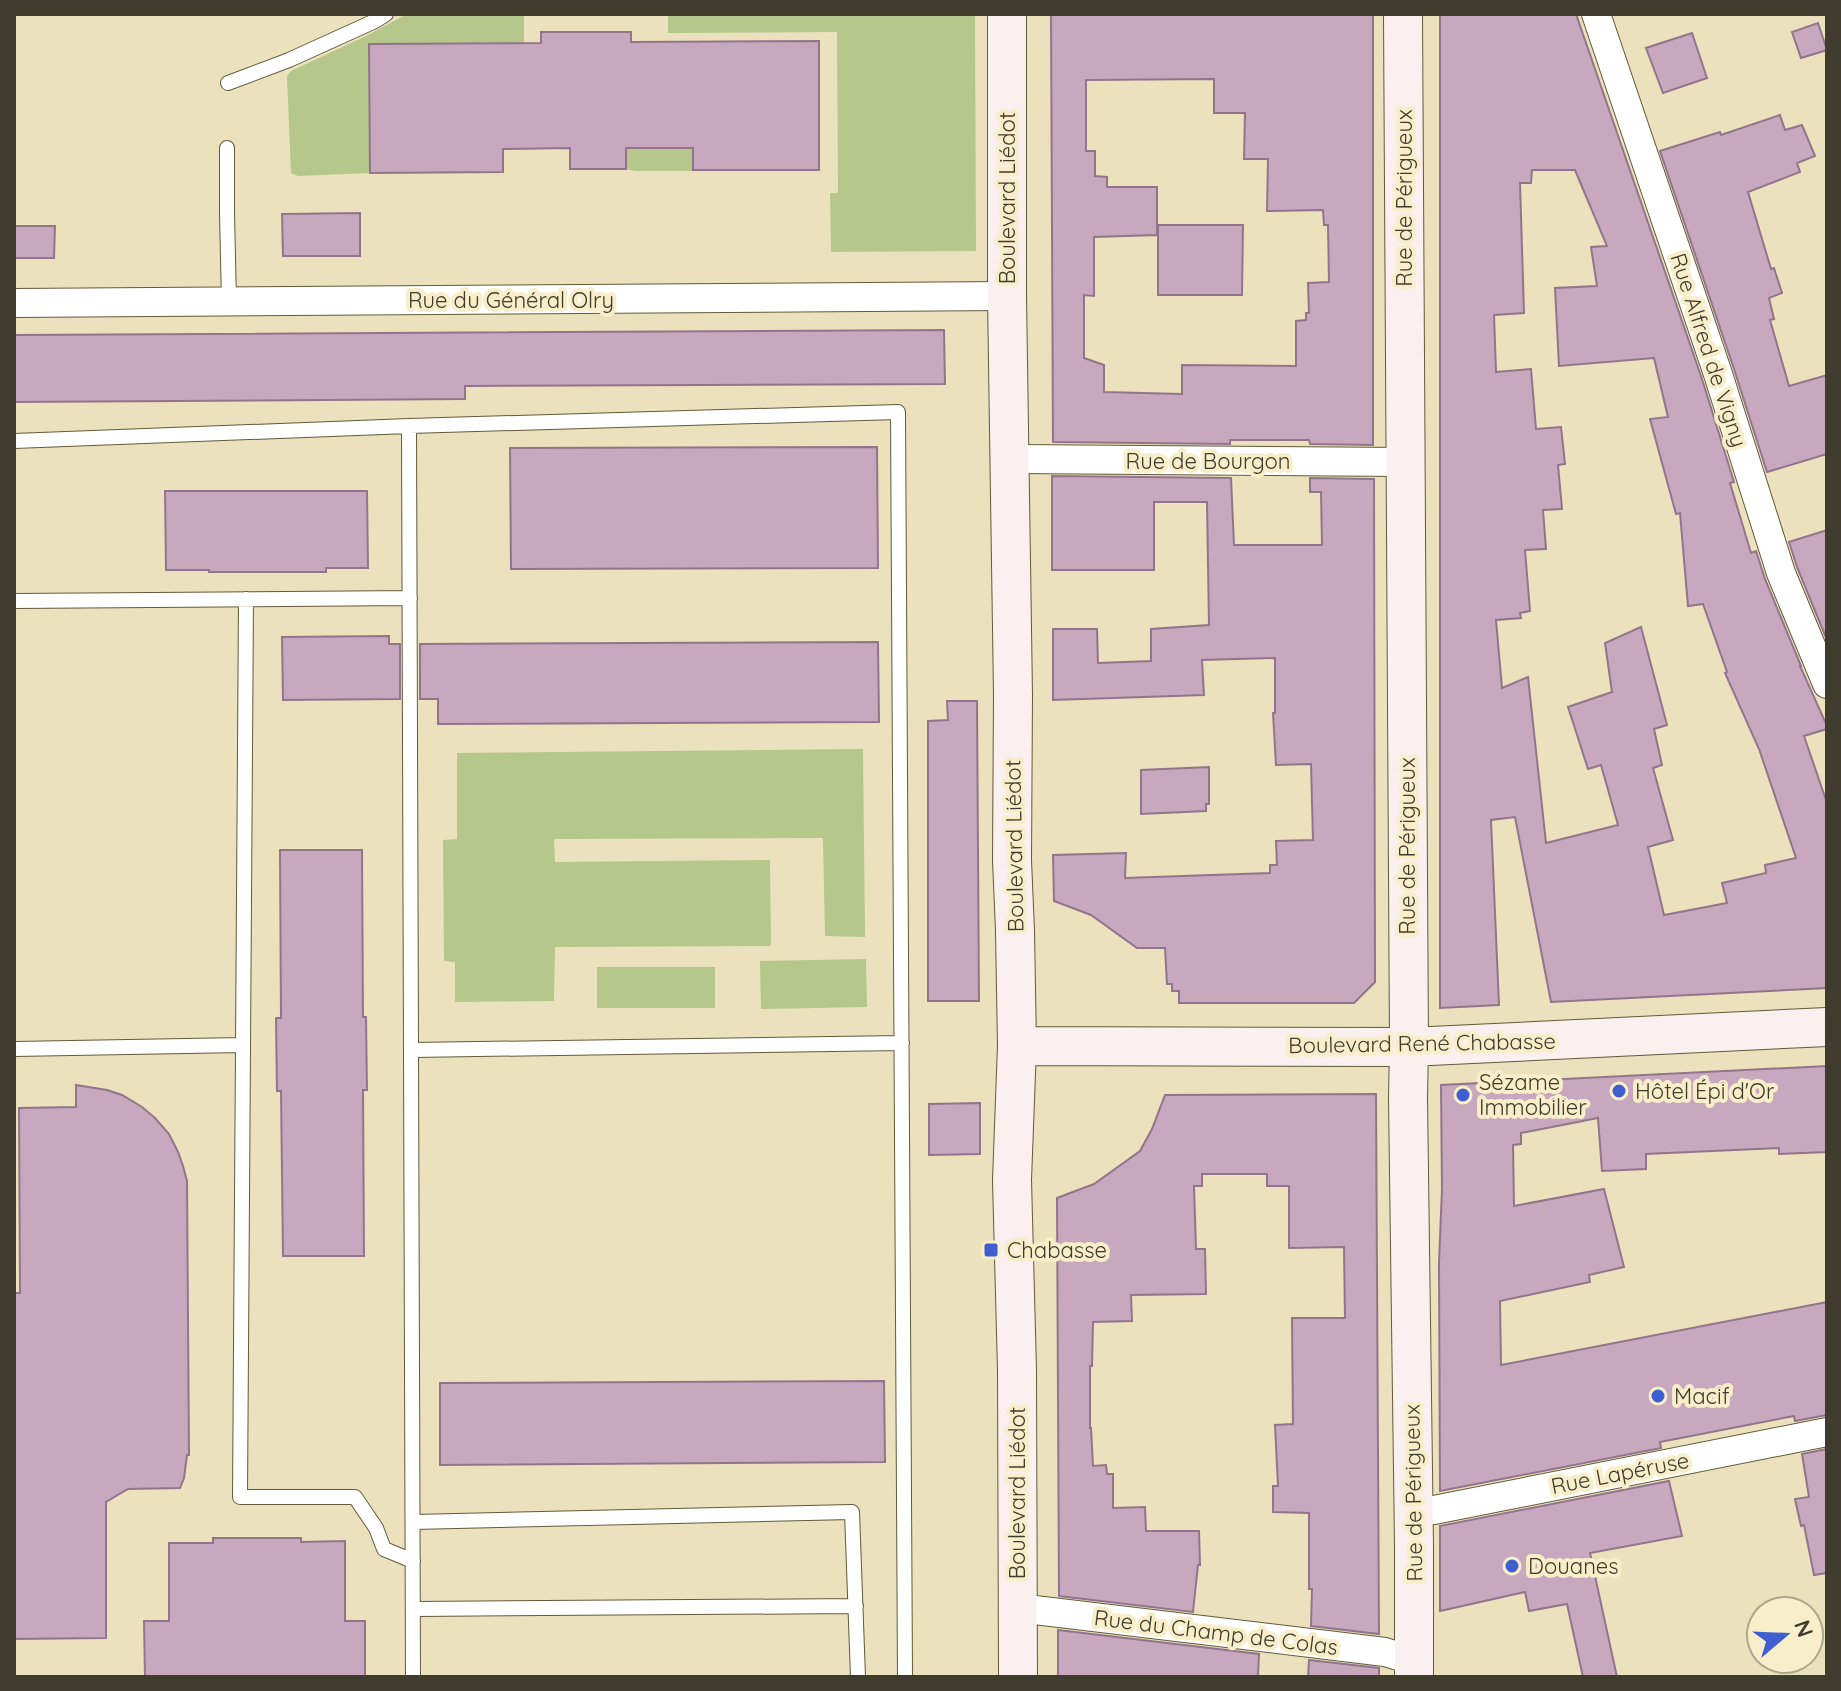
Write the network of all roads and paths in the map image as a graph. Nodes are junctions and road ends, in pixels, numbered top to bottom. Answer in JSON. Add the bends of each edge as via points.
{"nodes":[{"id":1,"x":386,"y":14,"type":"edge"},
{"id":2,"x":1007,"y":14,"type":"edge"},
{"id":3,"x":1403,"y":14,"type":"edge"},
{"id":4,"x":1596,"y":14,"type":"edge"},
{"id":5,"x":228,"y":83,"type":"dead end"},
{"id":6,"x":227,"y":148,"type":"dead end"},
{"id":7,"x":1007,"y":296,"type":"junction"},
{"id":8,"x":229,"y":302,"type":"junction"},
{"id":9,"x":14,"y":303,"type":"edge"},
{"id":10,"x":409,"y":426,"type":"junction"},
{"id":11,"x":14,"y":441,"type":"edge"},
{"id":12,"x":1010,"y":459,"type":"junction"},
{"id":13,"x":1406,"y":462,"type":"junction"},
{"id":14,"x":410,"y":598,"type":"junction"},
{"id":15,"x":246,"y":599,"type":"junction"},
{"id":16,"x":14,"y":601,"type":"edge"},
{"id":17,"x":1827,"y":684,"type":"edge"},
{"id":18,"x":1827,"y":1027,"type":"edge"},
{"id":19,"x":902,"y":1043,"type":"junction"},
{"id":20,"x":243,"y":1045,"type":"junction"},
{"id":21,"x":1017,"y":1046,"type":"junction"},
{"id":22,"x":1409,"y":1047,"type":"junction"},
{"id":23,"x":14,"y":1049,"type":"edge"},
{"id":24,"x":412,"y":1050,"type":"junction"},
{"id":25,"x":1827,"y":1432,"type":"edge"},
{"id":26,"x":1413,"y":1511,"type":"junction"},
{"id":27,"x":413,"y":1522,"type":"junction"},
{"id":28,"x":413,"y":1561,"type":"junction"},
{"id":29,"x":856,"y":1606,"type":"junction"},
{"id":30,"x":1018,"y":1608,"type":"junction"},
{"id":31,"x":413,"y":1609,"type":"junction"},
{"id":32,"x":1414,"y":1669,"type":"edge"},
{"id":33,"x":413,"y":1677,"type":"edge"},
{"id":34,"x":858,"y":1677,"type":"edge"},
{"id":35,"x":905,"y":1677,"type":"edge"},
{"id":36,"x":1018,"y":1677,"type":"edge"}],
"edges":[{"from":1,"to":5,"type":"lane"},
{"from":2,"to":7,"type":"main road","name":"Boulevard Liédot"},
{"from":3,"to":13,"type":"main road","name":"Rue de Périgueux"},
{"from":4,"to":17,"type":"street","name":"Rue Alfred de Vigny","via":[[1781,573]]},
{"from":6,"to":8,"type":"lane"},
{"from":7,"to":8,"type":"street","name":"Rue du Général Olry"},
{"from":7,"to":12,"type":"main road","name":"Boulevard Liédot"},
{"from":8,"to":9,"type":"street","name":"Rue du Général Olry"},
{"from":10,"to":11,"type":"lane"},
{"from":10,"to":14,"type":"lane"},
{"from":10,"to":19,"type":"lane","via":[[898,412]]},
{"from":12,"to":13,"type":"street","name":"Rue de Bourgon"},
{"from":12,"to":21,"type":"main road","name":"Boulevard Liédot"},
{"from":13,"to":22,"type":"main road","name":"Rue de Périgueux"},
{"from":14,"to":15,"type":"lane"},
{"from":14,"to":24,"type":"lane"},
{"from":15,"to":16,"type":"lane"},
{"from":15,"to":20,"type":"lane"},
{"from":18,"to":22,"type":"main road","name":"Boulevard René Chabasse"},
{"from":19,"to":24,"type":"lane"},
{"from":19,"to":35,"type":"lane"},
{"from":20,"to":23,"type":"lane"},
{"from":20,"to":28,"type":"lane","via":[[240,1497],[355,1497],[384,1549]]},
{"from":21,"to":22,"type":"main road","name":"Boulevard René Chabasse"},
{"from":21,"to":30,"type":"main road","name":"Boulevard Liédot","via":[[1012,1180]]},
{"from":22,"to":26,"type":"main road","name":"Rue de Périgueux"},
{"from":24,"to":27,"type":"lane"},
{"from":25,"to":26,"type":"street","name":"Rue Lapéruse"},
{"from":26,"to":32,"type":"main road","name":"Rue de Périgueux"},
{"from":27,"to":28,"type":"lane"},
{"from":27,"to":29,"type":"lane","via":[[852,1512]]},
{"from":28,"to":31,"type":"lane"},
{"from":29,"to":31,"type":"lane"},
{"from":29,"to":34,"type":"lane"},
{"from":30,"to":32,"type":"street","name":"Rue du Champ de Colas","via":[[1385,1652]]},
{"from":30,"to":36,"type":"main road","name":"Boulevard Liédot"},
{"from":31,"to":33,"type":"lane"}]}
